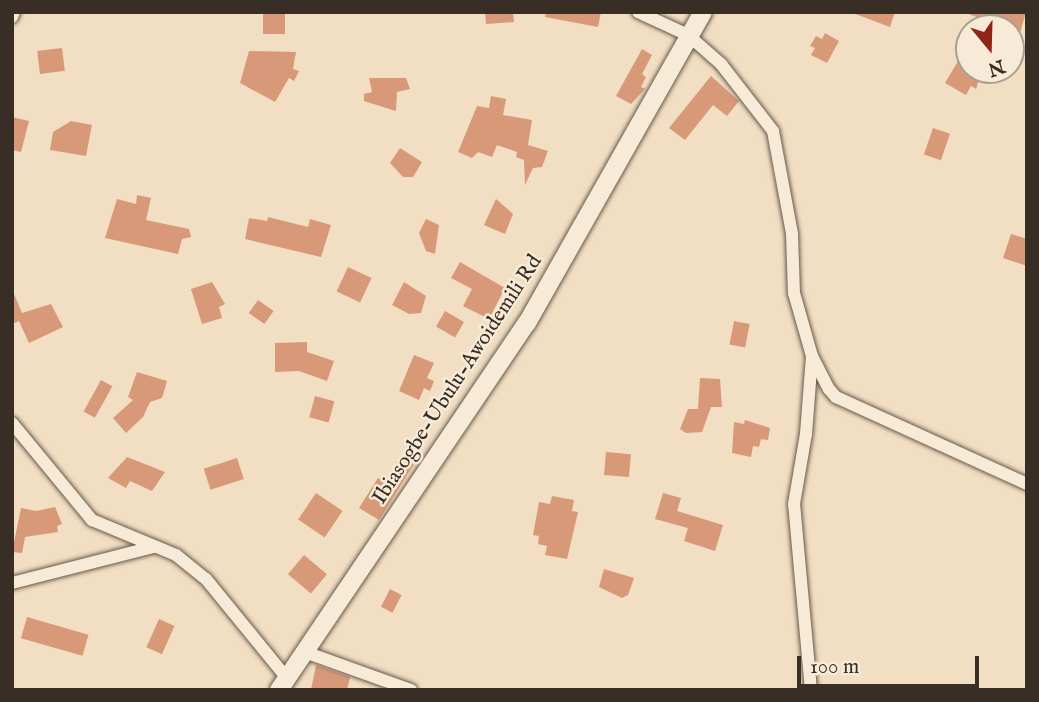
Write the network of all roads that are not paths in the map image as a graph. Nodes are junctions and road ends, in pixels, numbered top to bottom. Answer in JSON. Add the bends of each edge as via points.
{"nodes":[{"id":1,"x":638,"y":12,"type":"edge"},
{"id":2,"x":703,"y":12,"type":"edge"},
{"id":3,"x":688,"y":35,"type":"junction"},
{"id":4,"x":812,"y":356,"type":"junction"},
{"id":5,"x":829,"y":389,"type":"junction"},
{"id":6,"x":810,"y":390,"type":"junction"},
{"id":7,"x":12,"y":424,"type":"edge"},
{"id":8,"x":1027,"y":484,"type":"edge"},
{"id":9,"x":154,"y":547,"type":"junction"},
{"id":10,"x":12,"y":583,"type":"edge"},
{"id":11,"x":302,"y":651,"type":"junction"},
{"id":12,"x":282,"y":683,"type":"edge"},
{"id":13,"x":411,"y":690,"type":"edge"},
{"id":14,"x":811,"y":690,"type":"edge"}],
"edges":[{"from":1,"to":3,"type":"street"},
{"from":2,"to":3,"type":"street","name":"Ibiasogbe-Ubulu-Awoidemili Rd"},
{"from":3,"to":4,"type":"street","via":[[721,64],[773,131],[792,234],[794,293]]},
{"from":3,"to":11,"type":"street","name":"Ibiasogbe-Ubulu-Awoidemili Rd","via":[[527,323],[431,470]]},
{"from":4,"to":5,"type":"street"},
{"from":4,"to":6,"type":"street"},
{"from":5,"to":6,"type":"street","via":[[820,385]]},
{"from":5,"to":8,"type":"street","via":[[836,397]]},
{"from":6,"to":14,"type":"street","via":[[794,504]]},
{"from":7,"to":9,"type":"street","via":[[92,520]]},
{"from":9,"to":10,"type":"street"},
{"from":9,"to":12,"type":"street","via":[[176,555],[206,579]]},
{"from":11,"to":12,"type":"street","name":"Ibiasogbe-Ubulu-Awoidemili Rd"},
{"from":11,"to":13,"type":"street"}]}
